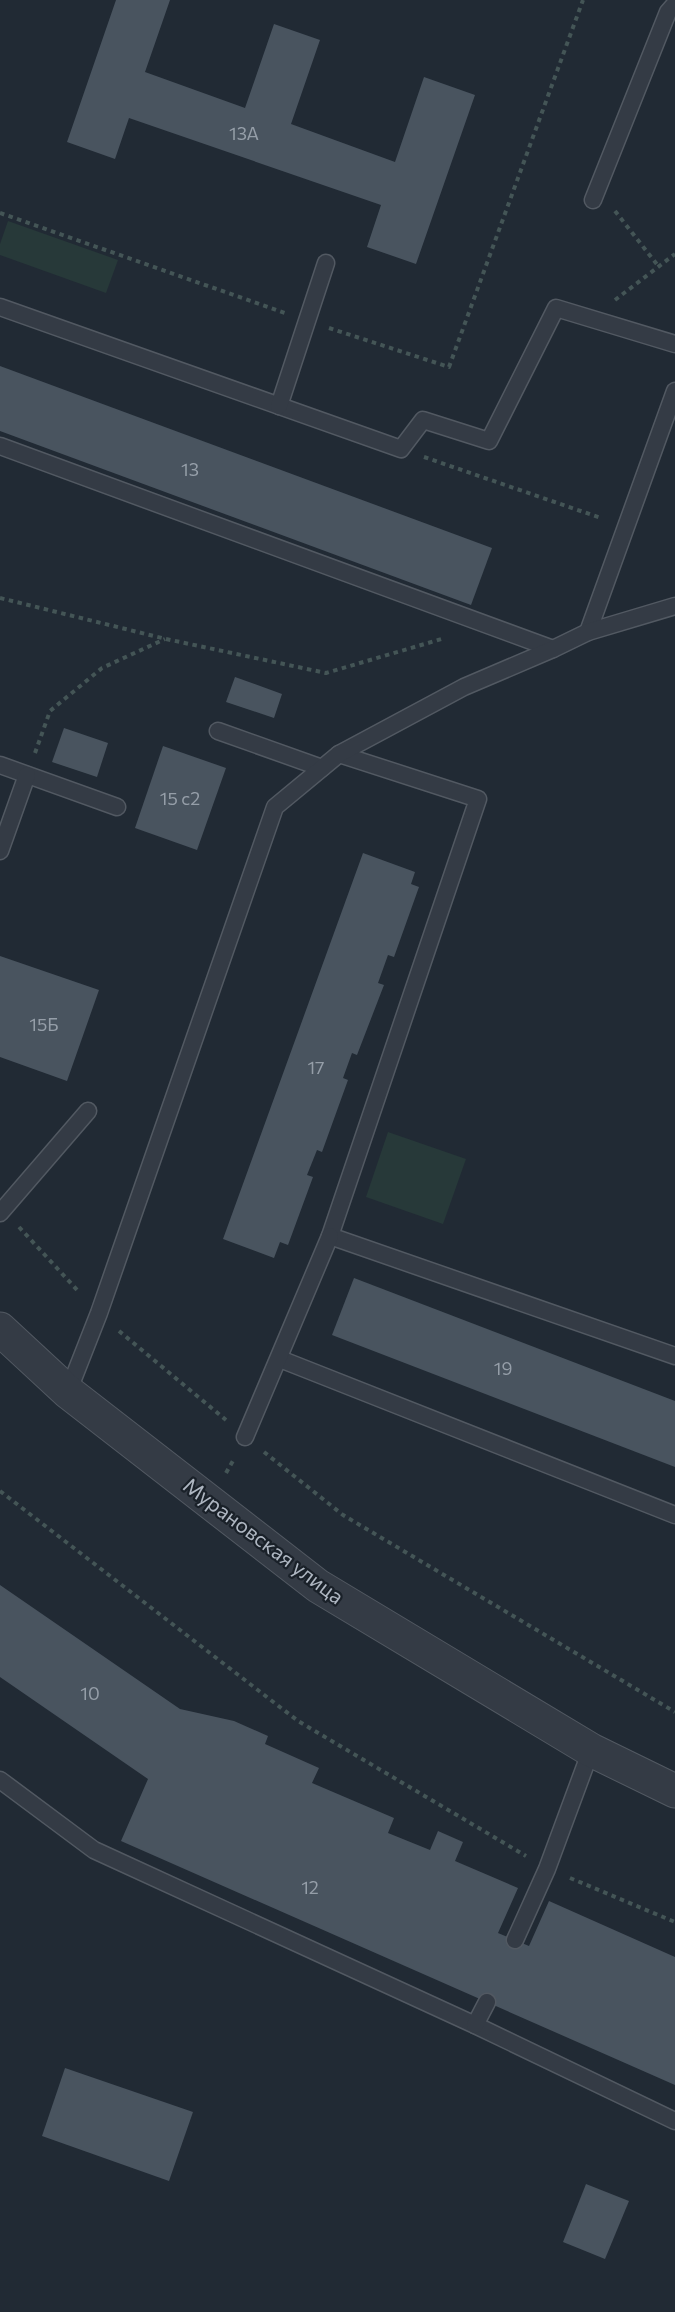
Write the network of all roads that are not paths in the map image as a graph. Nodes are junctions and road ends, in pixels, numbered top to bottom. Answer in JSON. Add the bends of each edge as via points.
{"nodes":[{"id":1,"x":675,"y":4,"type":"edge"},
{"id":2,"x":593,"y":200,"type":"road end"},
{"id":3,"x":326,"y":263,"type":"dead end"},
{"id":4,"x":0,"y":307,"type":"edge"},
{"id":5,"x":675,"y":344,"type":"edge"},
{"id":6,"x":675,"y":391,"type":"edge"},
{"id":7,"x":279,"y":406,"type":"junction"},
{"id":8,"x":0,"y":446,"type":"edge"},
{"id":9,"x":675,"y":606,"type":"edge"},
{"id":10,"x":588,"y":632,"type":"junction"},
{"id":11,"x":553,"y":649,"type":"junction"},
{"id":12,"x":218,"y":731,"type":"dead end"},
{"id":13,"x":339,"y":754,"type":"junction"},
{"id":14,"x":0,"y":765,"type":"edge"},
{"id":15,"x":322,"y":768,"type":"junction"},
{"id":16,"x":27,"y":775,"type":"junction"},
{"id":17,"x":117,"y":807,"type":"dead end"},
{"id":18,"x":0,"y":850,"type":"edge"},
{"id":19,"x":88,"y":1112,"type":"dead end"},
{"id":20,"x":1,"y":1211,"type":"edge"},
{"id":21,"x":330,"y":1236,"type":"junction"},
{"id":22,"x":0,"y":1329,"type":"edge"},
{"id":23,"x":675,"y":1356,"type":"edge"},
{"id":24,"x":279,"y":1359,"type":"junction"},
{"id":25,"x":68,"y":1392,"type":"junction"},
{"id":26,"x":246,"y":1437,"type":"road end"},
{"id":27,"x":675,"y":1515,"type":"edge"},
{"id":28,"x":591,"y":1750,"type":"junction"},
{"id":29,"x":0,"y":1780,"type":"edge"},
{"id":30,"x":675,"y":1791,"type":"edge"},
{"id":31,"x":514,"y":1940,"type":"dead end"},
{"id":32,"x":487,"y":2002,"type":"dead end"},
{"id":33,"x":475,"y":2025,"type":"junction"},
{"id":34,"x":675,"y":2121,"type":"edge"}],
"edges":[{"from":1,"to":2,"type":"lane","via":[[668,12]]},
{"from":3,"to":7,"type":"lane"},
{"from":4,"to":7,"type":"lane"},
{"from":5,"to":7,"type":"lane","via":[[556,308],[489,441],[423,420],[401,449]]},
{"from":6,"to":10,"type":"lane"},
{"from":8,"to":11,"type":"lane"},
{"from":9,"to":10,"type":"lane"},
{"from":10,"to":11,"type":"lane"},
{"from":11,"to":13,"type":"lane","via":[[464,687]]},
{"from":12,"to":15,"type":"lane"},
{"from":13,"to":15,"type":"lane"},
{"from":13,"to":21,"type":"lane","via":[[478,799]]},
{"from":14,"to":16,"type":"lane"},
{"from":15,"to":25,"type":"lane","via":[[274,807],[99,1313]]},
{"from":16,"to":17,"type":"lane"},
{"from":16,"to":18,"type":"lane"},
{"from":19,"to":20,"type":"lane"},
{"from":21,"to":23,"type":"lane"},
{"from":21,"to":24,"type":"lane"},
{"from":22,"to":25,"type":"street","name":"Мурановская улица"},
{"from":24,"to":26,"type":"lane"},
{"from":24,"to":27,"type":"lane"},
{"from":25,"to":28,"type":"street","name":"Мурановская улица","via":[[318,1586]]},
{"from":28,"to":30,"type":"street","name":"Мурановская улица"},
{"from":28,"to":31,"type":"lane","via":[[547,1869]]},
{"from":29,"to":33,"type":"lane","via":[[94,1850]]},
{"from":32,"to":33,"type":"lane"},
{"from":33,"to":34,"type":"lane"}]}
